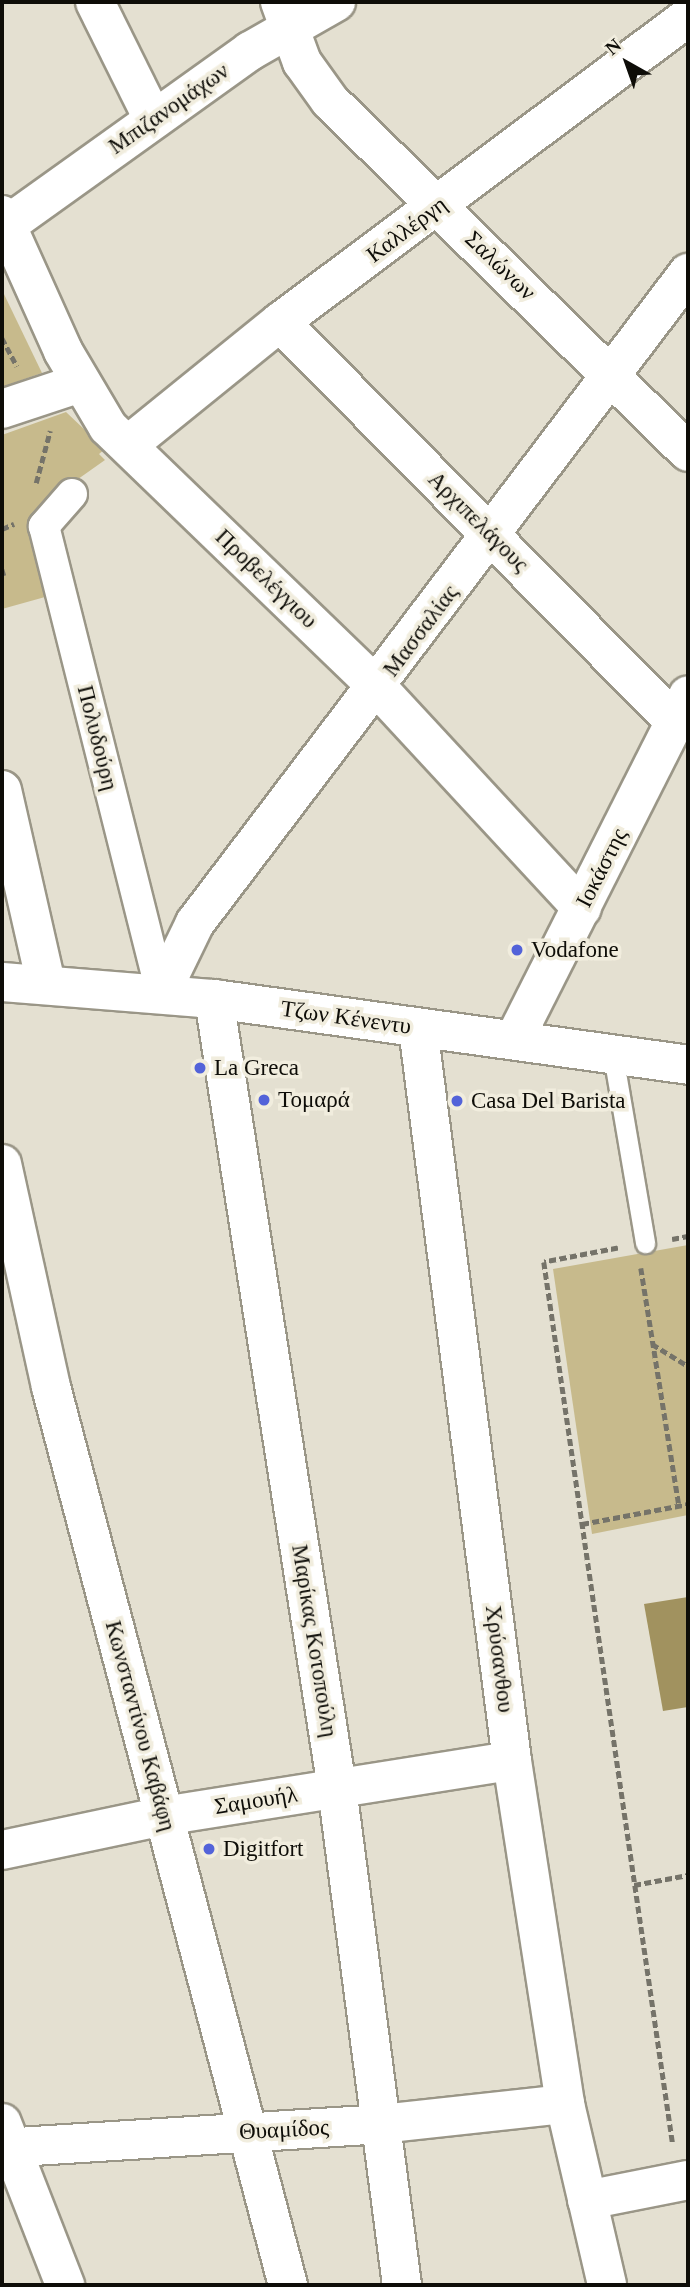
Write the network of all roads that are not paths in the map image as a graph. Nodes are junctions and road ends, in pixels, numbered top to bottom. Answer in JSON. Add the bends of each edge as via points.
{"nodes":[{"id":1,"x":95,"y":2,"type":"edge"},
{"id":2,"x":336,"y":2,"type":"edge"},
{"id":3,"x":284,"y":15,"type":"edge"},
{"id":4,"x":688,"y":17,"type":"edge"},
{"id":5,"x":153,"y":119,"type":"junction"},
{"id":6,"x":438,"y":207,"type":"junction"},
{"id":7,"x":4,"y":220,"type":"edge"},
{"id":8,"x":688,"y":273,"type":"edge"},
{"id":9,"x":280,"y":322,"type":"junction"},
{"id":10,"x":613,"y":375,"type":"junction"},
{"id":11,"x":80,"y":383,"type":"junction"},
{"id":12,"x":2,"y":408,"type":"edge"},
{"id":13,"x":128,"y":445,"type":"junction"},
{"id":14,"x":688,"y":452,"type":"edge"},
{"id":15,"x":72,"y":494,"type":"dead end"},
{"id":16,"x":492,"y":537,"type":"junction"},
{"id":17,"x":377,"y":688,"type":"junction"},
{"id":18,"x":682,"y":709,"type":"edge"},
{"id":19,"x":2,"y":790,"type":"edge"},
{"id":20,"x":582,"y":908,"type":"junction"},
{"id":21,"x":2,"y":982,"type":"edge"},
{"id":22,"x":46,"y":984,"type":"junction"},
{"id":23,"x":161,"y":993,"type":"junction"},
{"id":24,"x":214,"y":999,"type":"junction"},
{"id":25,"x":418,"y":1028,"type":"junction"},
{"id":26,"x":514,"y":1040,"type":"junction"},
{"id":27,"x":613,"y":1055,"type":"junction"},
{"id":28,"x":688,"y":1065,"type":"edge"},
{"id":29,"x":2,"y":1164,"type":"edge"},
{"id":30,"x":645,"y":1243,"type":"road end"},
{"id":31,"x":512,"y":1761,"type":"junction"},
{"id":32,"x":337,"y":1788,"type":"junction"},
{"id":33,"x":163,"y":1816,"type":"junction"},
{"id":34,"x":2,"y":1850,"type":"edge"},
{"id":35,"x":565,"y":2105,"type":"junction"},
{"id":36,"x":380,"y":2124,"type":"junction"},
{"id":37,"x":250,"y":2132,"type":"junction"},
{"id":38,"x":4,"y":2140,"type":"edge"},
{"id":39,"x":683,"y":2180,"type":"edge"},
{"id":40,"x":587,"y":2200,"type":"junction"},
{"id":41,"x":65,"y":2285,"type":"edge"},
{"id":42,"x":288,"y":2285,"type":"edge"},
{"id":43,"x":402,"y":2285,"type":"edge"},
{"id":44,"x":607,"y":2285,"type":"edge"}],
"edges":[{"from":1,"to":5,"type":"street"},
{"from":2,"to":3,"type":"street","name":"Μπιζανομάχων"},
{"from":3,"to":5,"type":"street","name":"Μπιζανομάχων"},
{"from":3,"to":6,"type":"street","name":"Σαλώνων","via":[[330,101]]},
{"from":4,"to":6,"type":"street","name":"Καλλέργη"},
{"from":5,"to":7,"type":"street","name":"Μπιζανομάχων"},
{"from":6,"to":9,"type":"street","name":"Καλλέργη"},
{"from":6,"to":10,"type":"street","name":"Σαλώνων"},
{"from":7,"to":11,"type":"street","name":"Προβελέγγιου"},
{"from":8,"to":10,"type":"street","name":"Μασσαλίας"},
{"from":9,"to":13,"type":"street","name":"Καλλέργη"},
{"from":9,"to":16,"type":"street","name":"Αρχιπελάγους"},
{"from":10,"to":14,"type":"street","name":"Σαλώνων"},
{"from":10,"to":16,"type":"street","name":"Μασσαλίας"},
{"from":11,"to":12,"type":"street"},
{"from":11,"to":13,"type":"street","name":"Προβελέγγιου"},
{"from":13,"to":17,"type":"street","name":"Προβελέγγιου"},
{"from":15,"to":23,"type":"street","name":"Πολυδούρη","via":[[44,526]]},
{"from":16,"to":17,"type":"street","name":"Μασσαλίας"},
{"from":16,"to":18,"type":"street","name":"Αρχιπελάγους"},
{"from":17,"to":20,"type":"street","name":"Προβελέγγιου"},
{"from":17,"to":23,"type":"street","name":"Μασσαλίας","via":[[195,923]]},
{"from":18,"to":20,"type":"street","name":"Ιοκάστης"},
{"from":19,"to":22,"type":"street"},
{"from":20,"to":26,"type":"street","name":"Ιοκάστης"},
{"from":21,"to":22,"type":"street","name":"Τζων Κένεντυ"},
{"from":22,"to":23,"type":"street","name":"Τζων Κένεντυ"},
{"from":23,"to":24,"type":"street","name":"Τζων Κένεντυ"},
{"from":24,"to":25,"type":"street","name":"Τζων Κένεντυ"},
{"from":24,"to":32,"type":"street","name":"Μαρίκας Κοτοπούλη"},
{"from":25,"to":26,"type":"street","name":"Τζων Κένεντυ"},
{"from":25,"to":31,"type":"street","name":"Χρύσανθου"},
{"from":26,"to":27,"type":"street","name":"Τζων Κένεντυ"},
{"from":27,"to":28,"type":"street","name":"Τζων Κένεντυ"},
{"from":27,"to":30,"type":"lane"},
{"from":29,"to":33,"type":"street","name":"Κωνσταντίνου Καβάφη","via":[[51,1387]]},
{"from":31,"to":32,"type":"street","name":"Σαμουήλ"},
{"from":31,"to":35,"type":"street","name":"Χρύσανθου"},
{"from":32,"to":33,"type":"street","name":"Σαμουήλ"},
{"from":32,"to":36,"type":"street","name":"Μαρίκας Κοτοπούλη"},
{"from":33,"to":34,"type":"street","name":"Σαμουήλ"},
{"from":33,"to":37,"type":"street","name":"Κωνσταντίνου Καβάφη"},
{"from":35,"to":36,"type":"street","name":"Θυαμίδος"},
{"from":35,"to":40,"type":"street","name":"Χρύσανθου"},
{"from":36,"to":37,"type":"street","name":"Θυαμίδος"},
{"from":36,"to":43,"type":"street","name":"Μαρίκας Κοτοπούλη"},
{"from":37,"to":38,"type":"street","name":"Θυαμίδος"},
{"from":37,"to":42,"type":"street","name":"Κωνσταντίνου Καβάφη"},
{"from":38,"to":41,"type":"street"},
{"from":39,"to":40,"type":"street"},
{"from":40,"to":44,"type":"street","name":"Χρύσανθου"}]}
